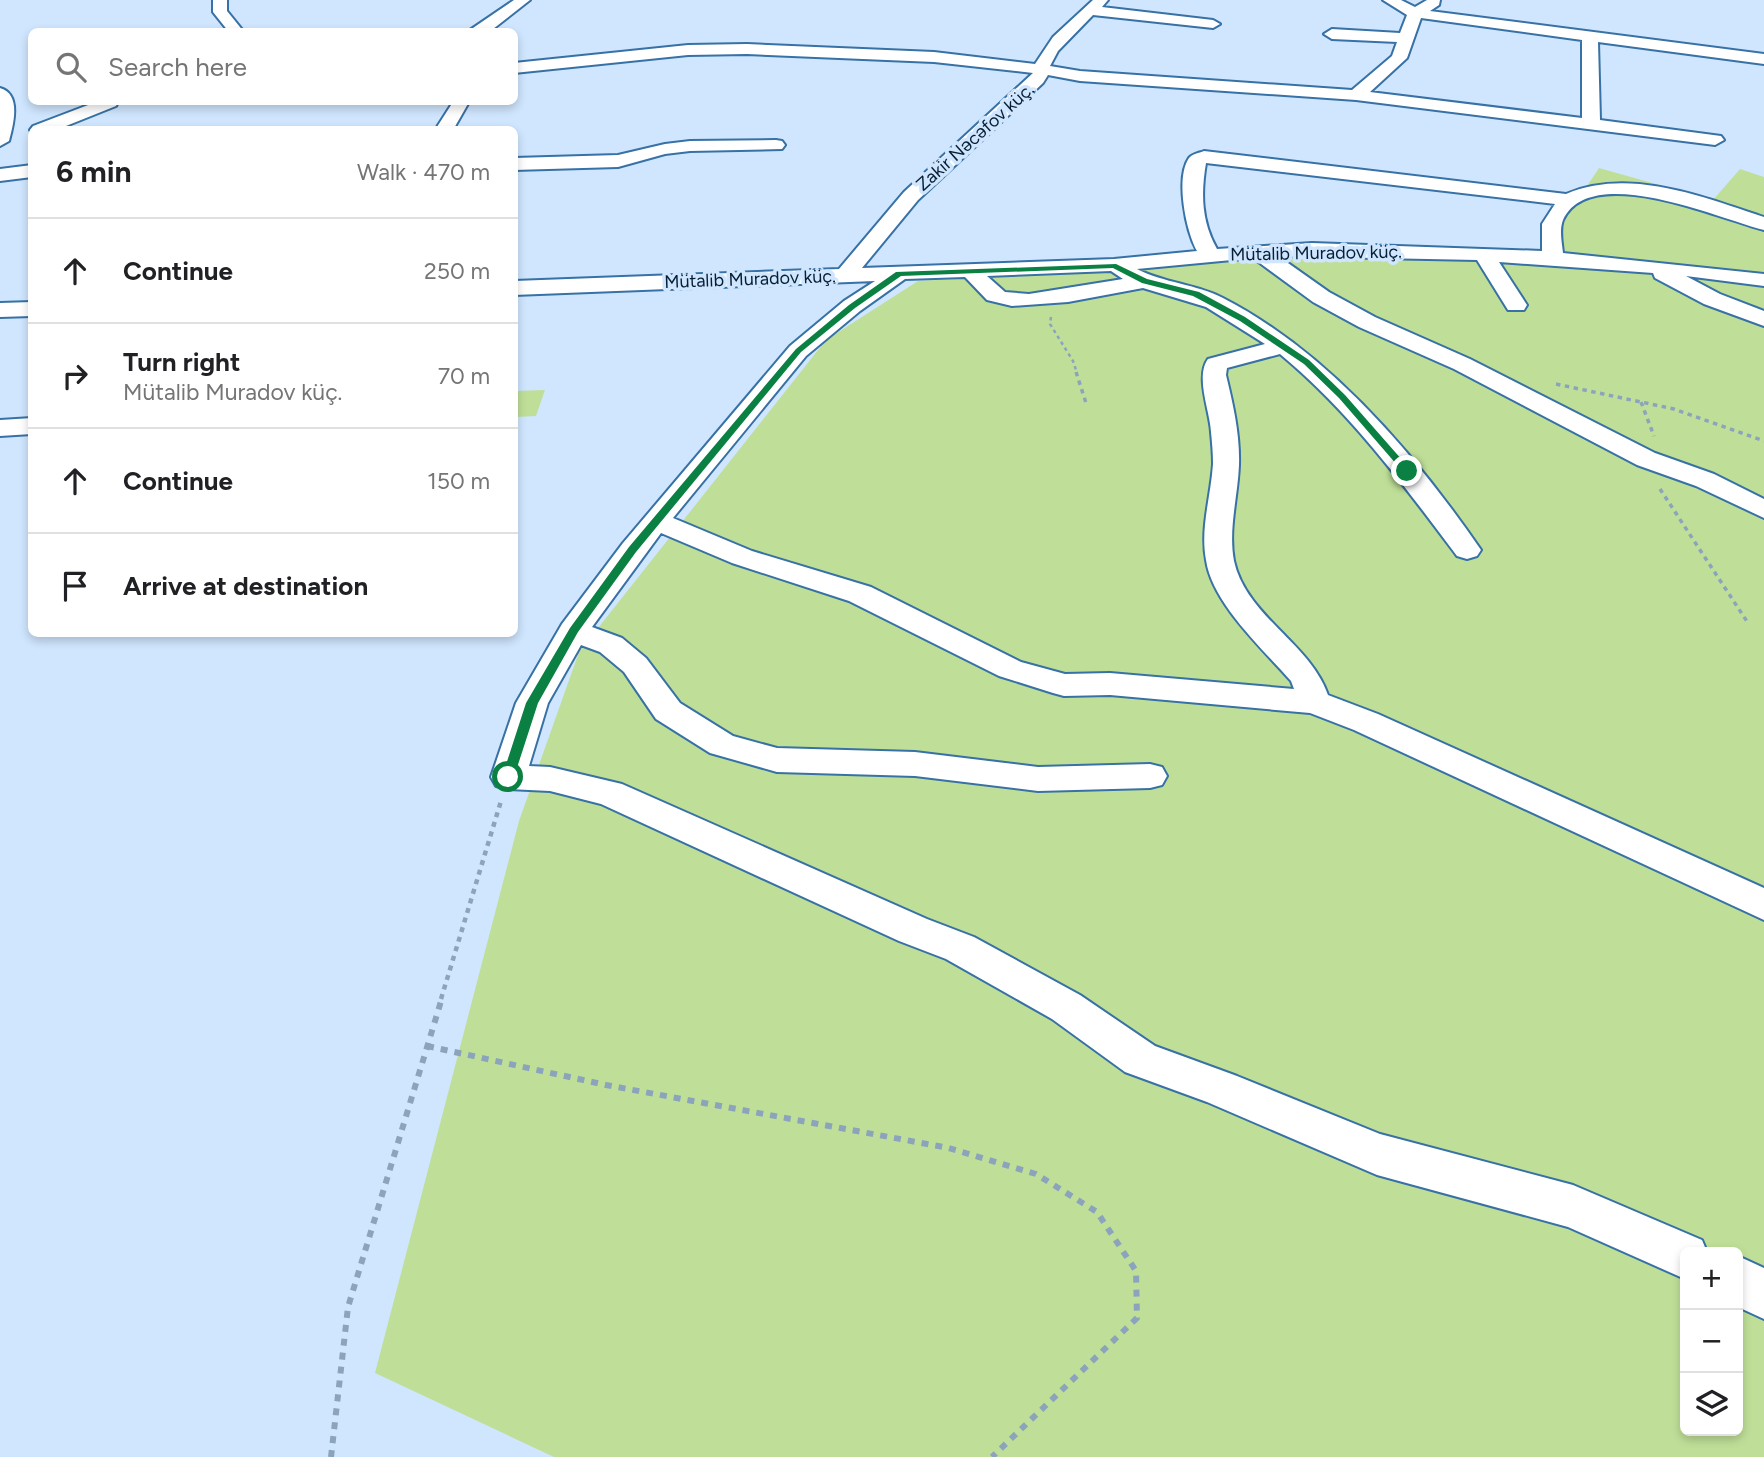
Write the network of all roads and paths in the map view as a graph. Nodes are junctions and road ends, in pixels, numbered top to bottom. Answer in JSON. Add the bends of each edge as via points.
{"nodes":[{"id":1,"x":224,"y":0,"type":"edge"},
{"id":2,"x":523,"y":0,"type":"edge"},
{"id":3,"x":1390,"y":0,"type":"edge"},
{"id":4,"x":1439,"y":0,"type":"edge"},
{"id":5,"x":1095,"y":5,"type":"edge"},
{"id":6,"x":1415,"y":13,"type":"junction"},
{"id":7,"x":1213,"y":24,"type":"dead end"},
{"id":8,"x":234,"y":28,"type":"edge"},
{"id":9,"x":483,"y":28,"type":"edge"},
{"id":10,"x":1332,"y":34,"type":"dead end"},
{"id":11,"x":1405,"y":38,"type":"junction"},
{"id":12,"x":1590,"y":38,"type":"junction"},
{"id":13,"x":1764,"y":59,"type":"edge"},
{"id":14,"x":518,"y":68,"type":"edge"},
{"id":15,"x":1041,"y":71,"type":"junction"},
{"id":16,"x":0,"y":93,"type":"edge"},
{"id":17,"x":1356,"y":95,"type":"junction"},
{"id":18,"x":61,"y":105,"type":"edge"},
{"id":19,"x":102,"y":105,"type":"edge"},
{"id":20,"x":459,"y":105,"type":"edge"},
{"id":21,"x":74,"y":116,"type":"junction"},
{"id":22,"x":1591,"y":123,"type":"junction"},
{"id":23,"x":48,"y":126,"type":"edge"},
{"id":24,"x":446,"y":126,"type":"edge"},
{"id":25,"x":28,"y":133,"type":"edge"},
{"id":26,"x":0,"y":140,"type":"edge"},
{"id":27,"x":1715,"y":140,"type":"dead end"},
{"id":28,"x":776,"y":145,"type":"dead end"},
{"id":29,"x":518,"y":164,"type":"edge"},
{"id":30,"x":28,"y":172,"type":"edge"},
{"id":31,"x":0,"y":175,"type":"edge"},
{"id":32,"x":1566,"y":200,"type":"junction"},
{"id":33,"x":1764,"y":224,"type":"edge"},
{"id":34,"x":1257,"y":251,"type":"junction"},
{"id":35,"x":1484,"y":254,"type":"junction"},
{"id":36,"x":1211,"y":257,"type":"junction"},
{"id":37,"x":1553,"y":258,"type":"junction"},
{"id":38,"x":1114,"y":265,"type":"junction"},
{"id":39,"x":1648,"y":266,"type":"junction"},
{"id":40,"x":971,"y":271,"type":"junction"},
{"id":41,"x":899,"y":274,"type":"junction"},
{"id":42,"x":845,"y":275,"type":"junction"},
{"id":43,"x":1764,"y":280,"type":"edge"},
{"id":44,"x":1144,"y":281,"type":"junction"},
{"id":45,"x":518,"y":288,"type":"edge"},
{"id":46,"x":1043,"y":298,"type":"junction"},
{"id":47,"x":1516,"y":305,"type":"dead end"},
{"id":48,"x":28,"y":309,"type":"edge"},
{"id":49,"x":0,"y":310,"type":"edge"},
{"id":50,"x":1764,"y":319,"type":"edge"},
{"id":51,"x":1283,"y":346,"type":"junction"},
{"id":52,"x":1555,"y":384,"type":"dead end"},
{"id":53,"x":1640,"y":401,"type":"junction"},
{"id":54,"x":1087,"y":407,"type":"dead end"},
{"id":55,"x":28,"y":426,"type":"edge"},
{"id":56,"x":0,"y":428,"type":"edge"},
{"id":57,"x":1764,"y":441,"type":"edge"},
{"id":58,"x":1646,"y":459,"type":"junction"},
{"id":59,"x":1764,"y":510,"type":"edge"},
{"id":60,"x":656,"y":521,"type":"junction"},
{"id":61,"x":1466,"y":550,"type":"dead end"},
{"id":62,"x":1748,"y":622,"type":"dead end"},
{"id":63,"x":573,"y":631,"type":"junction"},
{"id":64,"x":1314,"y":702,"type":"junction"},
{"id":65,"x":1150,"y":776,"type":"dead end"},
{"id":66,"x":508,"y":777,"type":"junction"},
{"id":67,"x":1764,"y":905,"type":"edge"},
{"id":68,"x":427,"y":1046,"type":"junction"},
{"id":69,"x":1680,"y":1254,"type":"edge"},
{"id":70,"x":1743,"y":1283,"type":"edge"},
{"id":71,"x":1764,"y":1295,"type":"edge"},
{"id":72,"x":331,"y":1457,"type":"edge"},
{"id":73,"x":992,"y":1457,"type":"edge"}],
"edges":[{"from":1,"to":8,"type":"street","via":[[220,12]]},
{"from":2,"to":9,"type":"street"},
{"from":3,"to":6,"type":"street"},
{"from":4,"to":6,"type":"street"},
{"from":5,"to":7,"type":"street"},
{"from":5,"to":15,"type":"street","name":"Zakir Nəcəfov küç.","via":[[1044,57]]},
{"from":6,"to":11,"type":"street"},
{"from":6,"to":12,"type":"street"},
{"from":10,"to":11,"type":"street"},
{"from":11,"to":17,"type":"street","via":[[1399,58]]},
{"from":12,"to":13,"type":"street"},
{"from":12,"to":22,"type":"street"},
{"from":14,"to":15,"type":"street","via":[[688,50],[747,49],[934,57]]},
{"from":15,"to":17,"type":"street"},
{"from":15,"to":42,"type":"street","name":"Zakir Nəcəfov küç.","via":[[1037,80],[911,196]]},
{"from":16,"to":26,"type":"street","via":[[8,115]]},
{"from":17,"to":22,"type":"street"},
{"from":18,"to":21,"type":"street"},
{"from":19,"to":21,"type":"street"},
{"from":20,"to":24,"type":"street"},
{"from":21,"to":23,"type":"street"},
{"from":22,"to":27,"type":"street"},
{"from":25,"to":26,"type":"street"},
{"from":28,"to":29,"type":"street","via":[[690,146],[618,162]]},
{"from":30,"to":31,"type":"street"},
{"from":32,"to":33,"type":"street","via":[[1596,188],[1643,191]]},
{"from":32,"to":36,"type":"street","via":[[1205,157],[1198,160],[1190,195],[1198,236]]},
{"from":32,"to":37,"type":"street","via":[[1552,221]]},
{"from":34,"to":35,"type":"street","name":"Mütalib Muradov küç."},
{"from":34,"to":36,"type":"street","name":"Mütalib Muradov küç."},
{"from":34,"to":58,"type":"street","via":[[1321,297],[1367,322],[1462,364]]},
{"from":35,"to":37,"type":"street","name":"Mütalib Muradov küç."},
{"from":35,"to":47,"type":"street"},
{"from":36,"to":38,"type":"street","name":"Mütalib Muradov küç."},
{"from":37,"to":39,"type":"street","name":"Mütalib Muradov küç."},
{"from":38,"to":40,"type":"street","name":"Mütalib Muradov küç."},
{"from":38,"to":44,"type":"street"},
{"from":39,"to":43,"type":"street","name":"Mütalib Muradov küç."},
{"from":39,"to":50,"type":"street"},
{"from":40,"to":41,"type":"street","name":"Mütalib Muradov küç."},
{"from":40,"to":46,"type":"street","via":[[999,297]]},
{"from":41,"to":42,"type":"street","name":"Mütalib Muradov küç."},
{"from":41,"to":60,"type":"street","via":[[798,351]]},
{"from":42,"to":45,"type":"street","name":"Mütalib Muradov küç."},
{"from":44,"to":46,"type":"street"},
{"from":44,"to":51,"type":"street","via":[[1216,303]]},
{"from":46,"to":54,"type":"path","via":[[1051,307],[1050,324],[1073,362]]},
{"from":48,"to":49,"type":"street"},
{"from":51,"to":61,"type":"street","via":[[1307,362],[1342,397],[1407,471]]},
{"from":51,"to":64,"type":"street","via":[[1216,364],[1226,463],[1220,561],[1233,592],[1306,678]]},
{"from":52,"to":53,"type":"path"},
{"from":53,"to":57,"type":"path"},
{"from":53,"to":58,"type":"path","via":[[1659,450]]},
{"from":55,"to":56,"type":"street"},
{"from":58,"to":59,"type":"street","via":[[1705,480]]},
{"from":58,"to":62,"type":"path","via":[[1649,472]]},
{"from":60,"to":63,"type":"street"},
{"from":60,"to":64,"type":"street","via":[[742,557],[860,594],[1010,669],[1064,685],[1110,684]]},
{"from":63,"to":65,"type":"street","via":[[611,645],[635,665],[668,711],[722,746],[777,761],[915,764],[1038,779]]},
{"from":63,"to":66,"type":"street","via":[[532,703]]},
{"from":64,"to":67,"type":"street"},
{"from":66,"to":68,"type":"path"},
{"from":66,"to":69,"type":"street","via":[[550,779],[610,793],[960,948],[1066,1007],[1140,1059],[1377,1154],[1573,1207]]},
{"from":68,"to":72,"type":"path","via":[[348,1307]]},
{"from":68,"to":73,"type":"path","via":[[606,1085],[949,1148],[1036,1174],[1097,1212],[1136,1270],[1137,1318]]},
{"from":70,"to":71,"type":"street"}]}
